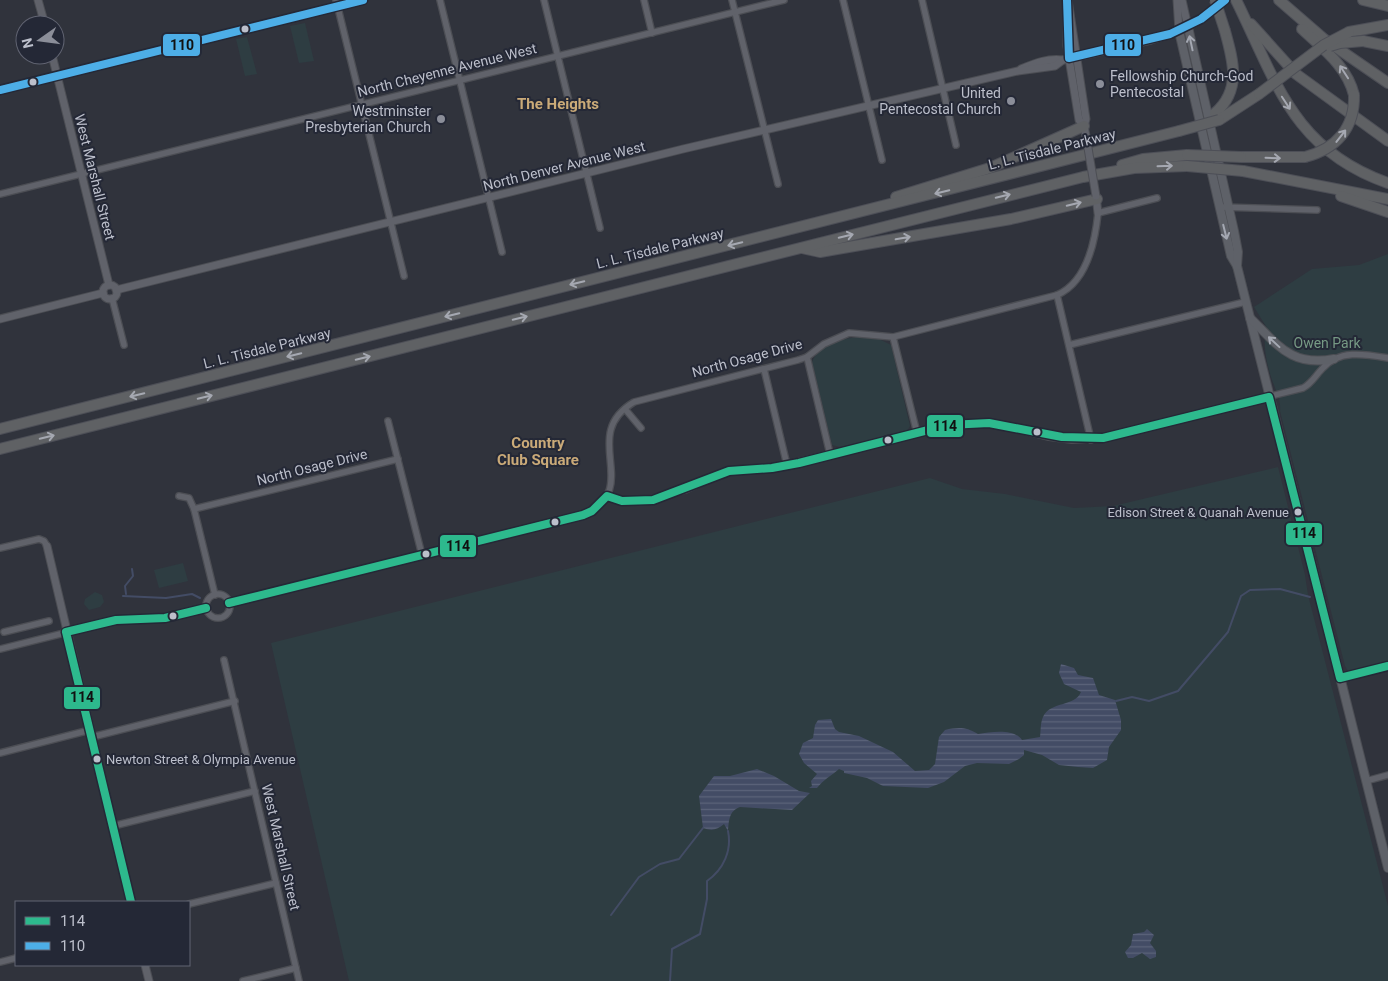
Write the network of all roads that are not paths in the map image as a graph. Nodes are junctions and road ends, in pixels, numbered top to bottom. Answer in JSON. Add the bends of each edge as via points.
{"nodes":[{"id":1,"x":38,"y":0,"type":"edge"},
{"id":2,"x":363,"y":0,"type":"edge"},
{"id":3,"x":440,"y":0,"type":"edge"},
{"id":4,"x":544,"y":0,"type":"edge"},
{"id":5,"x":644,"y":0,"type":"edge"},
{"id":6,"x":732,"y":0,"type":"edge"},
{"id":7,"x":784,"y":0,"type":"edge"},
{"id":8,"x":843,"y":0,"type":"edge"},
{"id":9,"x":922,"y":0,"type":"edge"},
{"id":10,"x":1067,"y":0,"type":"edge"},
{"id":11,"x":1177,"y":0,"type":"edge"},
{"id":12,"x":1182,"y":0,"type":"edge"},
{"id":13,"x":1215,"y":0,"type":"edge"},
{"id":14,"x":1225,"y":0,"type":"edge"},
{"id":15,"x":1236,"y":0,"type":"edge"},
{"id":16,"x":1278,"y":0,"type":"edge"},
{"id":17,"x":1363,"y":0,"type":"edge"},
{"id":18,"x":337,"y":3,"type":"edge"},
{"id":19,"x":1388,"y":6,"type":"edge"},
{"id":20,"x":735,"y":12,"type":"junction"},
{"id":21,"x":42,"y":15,"type":"edge"},
{"id":22,"x":1244,"y":16,"type":"junction"},
{"id":23,"x":1388,"y":25,"type":"edge"},
{"id":24,"x":1188,"y":27,"type":"junction"},
{"id":25,"x":1179,"y":31,"type":"junction"},
{"id":26,"x":652,"y":33,"type":"junction"},
{"id":27,"x":1388,"y":46,"type":"edge"},
{"id":28,"x":558,"y":56,"type":"junction"},
{"id":29,"x":1309,"y":57,"type":"junction"},
{"id":30,"x":1069,"y":58,"type":"junction"},
{"id":31,"x":54,"y":65,"type":"edge"},
{"id":32,"x":57,"y":76,"type":"junction"},
{"id":33,"x":460,"y":80,"type":"junction"},
{"id":34,"x":1388,"y":83,"type":"edge"},
{"id":35,"x":943,"y":88,"type":"junction"},
{"id":36,"x":0,"y":90,"type":"edge"},
{"id":37,"x":362,"y":104,"type":"junction"},
{"id":38,"x":869,"y":106,"type":"junction"},
{"id":39,"x":765,"y":130,"type":"junction"},
{"id":40,"x":1085,"y":131,"type":"junction"},
{"id":41,"x":1179,"y":131,"type":"junction"},
{"id":42,"x":1388,"y":142,"type":"edge"},
{"id":43,"x":956,"y":145,"type":"dead end"},
{"id":44,"x":882,"y":160,"type":"dead end"},
{"id":45,"x":1187,"y":160,"type":"junction"},
{"id":46,"x":586,"y":173,"type":"junction"},
{"id":47,"x":81,"y":174,"type":"junction"},
{"id":48,"x":1302,"y":182,"type":"junction"},
{"id":49,"x":1388,"y":183,"type":"edge"},
{"id":50,"x":778,"y":184,"type":"dead end"},
{"id":51,"x":0,"y":194,"type":"edge"},
{"id":52,"x":488,"y":197,"type":"junction"},
{"id":53,"x":1097,"y":197,"type":"junction"},
{"id":54,"x":1157,"y":198,"type":"dead end"},
{"id":55,"x":1388,"y":199,"type":"edge"},
{"id":56,"x":1229,"y":207,"type":"junction"},
{"id":57,"x":1220,"y":208,"type":"junction"},
{"id":58,"x":1318,"y":210,"type":"dead end"},
{"id":59,"x":1388,"y":212,"type":"edge"},
{"id":60,"x":1098,"y":213,"type":"junction"},
{"id":61,"x":832,"y":219,"type":"junction"},
{"id":62,"x":390,"y":221,"type":"junction"},
{"id":63,"x":600,"y":228,"type":"dead end"},
{"id":64,"x":798,"y":248,"type":"junction"},
{"id":65,"x":502,"y":252,"type":"dead end"},
{"id":66,"x":1237,"y":266,"type":"junction"},
{"id":67,"x":404,"y":276,"type":"dead end"},
{"id":68,"x":109,"y":285,"type":"junction"},
{"id":69,"x":116,"y":290,"type":"junction"},
{"id":70,"x":103,"y":293,"type":"junction"},
{"id":71,"x":1057,"y":295,"type":"junction"},
{"id":72,"x":112,"y":298,"type":"junction"},
{"id":73,"x":1245,"y":302,"type":"junction"},
{"id":74,"x":1249,"y":317,"type":"junction"},
{"id":75,"x":0,"y":319,"type":"edge"},
{"id":76,"x":894,"y":336,"type":"junction"},
{"id":77,"x":1069,"y":345,"type":"junction"},
{"id":78,"x":124,"y":346,"type":"dead end"},
{"id":79,"x":806,"y":357,"type":"junction"},
{"id":80,"x":1388,"y":358,"type":"edge"},
{"id":81,"x":1334,"y":359,"type":"junction"},
{"id":82,"x":764,"y":369,"type":"junction"},
{"id":83,"x":1269,"y":398,"type":"junction"},
{"id":84,"x":624,"y":409,"type":"junction"},
{"id":85,"x":388,"y":421,"type":"dead end"},
{"id":86,"x":642,"y":428,"type":"dead end"},
{"id":87,"x":0,"y":429,"type":"edge"},
{"id":88,"x":916,"y":433,"type":"junction"},
{"id":89,"x":1091,"y":440,"type":"junction"},
{"id":90,"x":0,"y":449,"type":"edge"},
{"id":91,"x":830,"y":454,"type":"junction"},
{"id":92,"x":398,"y":459,"type":"junction"},
{"id":93,"x":787,"y":465,"type":"junction"},
{"id":94,"x":179,"y":496,"type":"dead end"},
{"id":95,"x":607,"y":496,"type":"junction"},
{"id":96,"x":194,"y":509,"type":"junction"},
{"id":97,"x":47,"y":546,"type":"joint"},
{"id":98,"x":0,"y":548,"type":"edge"},
{"id":99,"x":422,"y":555,"type":"junction"},
{"id":100,"x":215,"y":595,"type":"junction"},
{"id":101,"x":229,"y":603,"type":"junction"},
{"id":102,"x":206,"y":608,"type":"junction"},
{"id":103,"x":49,"y":621,"type":"dead end"},
{"id":104,"x":4,"y":632,"type":"dead end"},
{"id":105,"x":66,"y":632,"type":"junction"},
{"id":106,"x":0,"y":649,"type":"edge"},
{"id":107,"x":224,"y":660,"type":"dead end"},
{"id":108,"x":1388,"y":666,"type":"edge"},
{"id":109,"x":1340,"y":678,"type":"junction"},
{"id":110,"x":235,"y":701,"type":"junction"},
{"id":111,"x":91,"y":733,"type":"junction"},
{"id":112,"x":0,"y":753,"type":"edge"},
{"id":113,"x":1388,"y":775,"type":"edge"},
{"id":114,"x":1366,"y":780,"type":"junction"},
{"id":115,"x":256,"y":791,"type":"junction"},
{"id":116,"x":113,"y":826,"type":"junction"},
{"id":117,"x":1388,"y":868,"type":"edge"},
{"id":118,"x":276,"y":883,"type":"junction"},
{"id":119,"x":130,"y":901,"type":"edge"},
{"id":120,"x":190,"y":904,"type":"edge"},
{"id":121,"x":15,"y":958,"type":"edge"},
{"id":122,"x":0,"y":962,"type":"edge"},
{"id":123,"x":145,"y":966,"type":"edge"},
{"id":124,"x":296,"y":968,"type":"junction"},
{"id":125,"x":149,"y":981,"type":"edge"},
{"id":126,"x":243,"y":981,"type":"edge"},
{"id":127,"x":299,"y":981,"type":"edge"}],
"edges":[{"from":1,"to":21,"type":"street"},
{"from":2,"to":18,"type":"street"},
{"from":3,"to":33,"type":"street"},
{"from":4,"to":28,"type":"street"},
{"from":5,"to":26,"type":"street"},
{"from":6,"to":20,"type":"street"},
{"from":7,"to":20,"type":"street","name":"North Cheyenne Avenue West"},
{"from":8,"to":38,"type":"street"},
{"from":9,"to":35,"type":"street"},
{"from":10,"to":30,"type":"street"},
{"from":11,"to":25,"type":"street"},
{"from":12,"to":24,"type":"street"},
{"from":13,"to":41,"type":"highway","bridge":true,"via":[[1233,57],[1234,72],[1228,98],[1206,119]]},
{"from":14,"to":24,"type":"main road","name":"North Denver Avenue West"},
{"from":15,"to":22,"type":"highway"},
{"from":16,"to":34,"type":"highway","via":[[1324,39]]},
{"from":45,"to":16,"type":"highway","one_way":true,"bridge":true,"via":[[1305,157],[1330,147],[1342,135],[1351,119],[1354,96],[1349,79],[1340,65],[1286,13]]},
{"from":17,"to":19,"type":"highway"},
{"from":18,"to":32,"type":"street"},
{"from":18,"to":37,"type":"street"},
{"from":20,"to":26,"type":"street","name":"North Cheyenne Avenue West"},
{"from":20,"to":39,"type":"street"},
{"from":22,"to":42,"type":"highway","via":[[1296,74]]},
{"from":22,"to":49,"type":"highway","one_way":true,"via":[[1282,97],[1306,129],[1347,164]]},
{"from":23,"to":29,"type":"highway","bridge":true,"via":[[1349,32]]},
{"from":24,"to":25,"type":"main road","name":"North Denver Avenue West"},
{"from":56,"to":24,"type":"main road","one_way":true},
{"from":25,"to":30,"type":"street","name":"North Denver Avenue West"},
{"from":25,"to":57,"type":"main road"},
{"from":26,"to":28,"type":"street","name":"North Cheyenne Avenue West"},
{"from":27,"to":29,"type":"highway","bridge":true,"via":[[1363,41],[1340,43]]},
{"from":28,"to":33,"type":"street","name":"North Cheyenne Avenue West"},
{"from":28,"to":46,"type":"street"},
{"from":29,"to":41,"type":"highway","name":"L. L. Tisdale Parkway","bridge":true,"via":[[1231,114]]},
{"from":30,"to":35,"type":"street","name":"North Denver Avenue West","via":[[1037,62],[1018,71]]},
{"from":30,"to":40,"type":"street","via":[[1086,120]]},
{"from":31,"to":32,"type":"street","name":"West Marshall Street"},
{"from":32,"to":36,"type":"street"},
{"from":32,"to":47,"type":"street","name":"West Marshall Street"},
{"from":33,"to":37,"type":"street","name":"North Cheyenne Avenue West"},
{"from":33,"to":52,"type":"street"},
{"from":35,"to":38,"type":"street","name":"North Denver Avenue West"},
{"from":35,"to":43,"type":"street"},
{"from":37,"to":47,"type":"street","name":"North Cheyenne Avenue West"},
{"from":37,"to":62,"type":"street"},
{"from":38,"to":39,"type":"street","name":"North Denver Avenue West"},
{"from":38,"to":44,"type":"street"},
{"from":39,"to":46,"type":"street","name":"North Denver Avenue West"},
{"from":39,"to":50,"type":"street"},
{"from":40,"to":53,"type":"street","bridge":true},
{"from":40,"to":61,"type":"highway","via":[[990,168],[941,181]]},
{"from":41,"to":61,"type":"highway","name":"L. L. Tisdale Parkway","one_way":true},
{"from":45,"to":48,"type":"highway","bridge":true},
{"from":64,"to":45,"type":"highway","one_way":true,"via":[[1083,177],[1143,158]]},
{"from":46,"to":52,"type":"street","name":"North Denver Avenue West"},
{"from":46,"to":63,"type":"street"},
{"from":47,"to":51,"type":"street","name":"North Cheyenne Avenue West"},
{"from":47,"to":68,"type":"street","name":"West Marshall Street"},
{"from":48,"to":55,"type":"highway"},
{"from":48,"to":59,"type":"highway"},
{"from":52,"to":62,"type":"street","name":"North Denver Avenue West"},
{"from":52,"to":65,"type":"street"},
{"from":53,"to":60,"type":"street"},
{"from":64,"to":53,"type":"highway","one_way":true,"via":[[820,252],[1011,219]]},
{"from":54,"to":60,"type":"street"},
{"from":56,"to":57,"type":"street"},
{"from":56,"to":58,"type":"street"},
{"from":56,"to":66,"type":"main road","via":[[1238,252]]},
{"from":57,"to":66,"type":"main road","one_way":true,"via":[[1231,256]]},
{"from":60,"to":71,"type":"street","via":[[1084,269],[1068,289]]},
{"from":61,"to":87,"type":"highway","name":"L. L. Tisdale Parkway","one_way":true},
{"from":62,"to":67,"type":"street"},
{"from":62,"to":69,"type":"street","name":"North Denver Avenue West"},
{"from":90,"to":64,"type":"highway","one_way":true},
{"from":66,"to":73,"type":"main road"},
{"from":68,"to":69,"type":"street"},
{"from":68,"to":70,"type":"street"},
{"from":69,"to":72,"type":"street","via":[[116,296]]},
{"from":70,"to":72,"type":"street","via":[[106,298]]},
{"from":70,"to":75,"type":"street"},
{"from":71,"to":76,"type":"street","name":"North Osage Drive"},
{"from":71,"to":77,"type":"street"},
{"from":72,"to":78,"type":"street"},
{"from":73,"to":74,"type":"main road"},
{"from":73,"to":77,"type":"street"},
{"from":81,"to":74,"type":"main road","one_way":true,"via":[[1318,362],[1289,354]]},
{"from":74,"to":83,"type":"main road"},
{"from":76,"to":79,"type":"street","name":"North Osage Drive","via":[[849,333],[824,344]]},
{"from":76,"to":88,"type":"street"},
{"from":77,"to":89,"type":"street"},
{"from":79,"to":82,"type":"street","name":"North Osage Drive"},
{"from":79,"to":91,"type":"street"},
{"from":80,"to":81,"type":"street","via":[[1354,354]]},
{"from":81,"to":83,"type":"street","via":[[1322,368],[1312,383]]},
{"from":82,"to":84,"type":"street","name":"North Osage Drive","via":[[644,398]]},
{"from":82,"to":93,"type":"street"},
{"from":83,"to":89,"type":"street"},
{"from":83,"to":109,"type":"main road"},
{"from":84,"to":86,"type":"street"},
{"from":84,"to":95,"type":"street","name":"North Osage Drive","via":[[618,414],[608,438],[612,475]]},
{"from":85,"to":92,"type":"street"},
{"from":88,"to":89,"type":"street","via":[[960,423],[982,422],[1008,425],[1060,439]]},
{"from":88,"to":91,"type":"street"},
{"from":91,"to":93,"type":"street"},
{"from":92,"to":96,"type":"street","name":"North Osage Drive"},
{"from":92,"to":99,"type":"street"},
{"from":93,"to":95,"type":"street","via":[[727,471],[685,490],[634,503]]},
{"from":94,"to":96,"type":"street","via":[[189,498]]},
{"from":95,"to":99,"type":"street","via":[[583,515]]},
{"from":96,"to":100,"type":"street"},
{"from":97,"to":98,"type":"street","via":[[39,539]]},
{"from":97,"to":105,"type":"street"},
{"from":99,"to":101,"type":"street"},
{"from":100,"to":101,"type":"street","via":[[221,595]]},
{"from":100,"to":102,"type":"street","via":[[208,600]]},
{"from":101,"to":102,"type":"street","via":[[228,612],[221,618],[213,617]]},
{"from":102,"to":105,"type":"street","via":[[165,618],[116,620]]},
{"from":103,"to":104,"type":"street"},
{"from":105,"to":106,"type":"street"},
{"from":105,"to":111,"type":"street"},
{"from":107,"to":110,"type":"street","name":"West Marshall Street"},
{"from":108,"to":109,"type":"street"},
{"from":109,"to":114,"type":"main road"},
{"from":110,"to":111,"type":"street"},
{"from":110,"to":115,"type":"street","name":"West Marshall Street"},
{"from":111,"to":112,"type":"street"},
{"from":111,"to":116,"type":"street"},
{"from":113,"to":114,"type":"street"},
{"from":114,"to":117,"type":"main road"},
{"from":115,"to":116,"type":"street"},
{"from":115,"to":118,"type":"street","name":"West Marshall Street"},
{"from":116,"to":119,"type":"street"},
{"from":118,"to":120,"type":"street"},
{"from":118,"to":124,"type":"street","name":"West Marshall Street"},
{"from":121,"to":122,"type":"street"},
{"from":123,"to":125,"type":"street"},
{"from":124,"to":126,"type":"street"},
{"from":124,"to":127,"type":"street","name":"West Marshall Street"}]}
